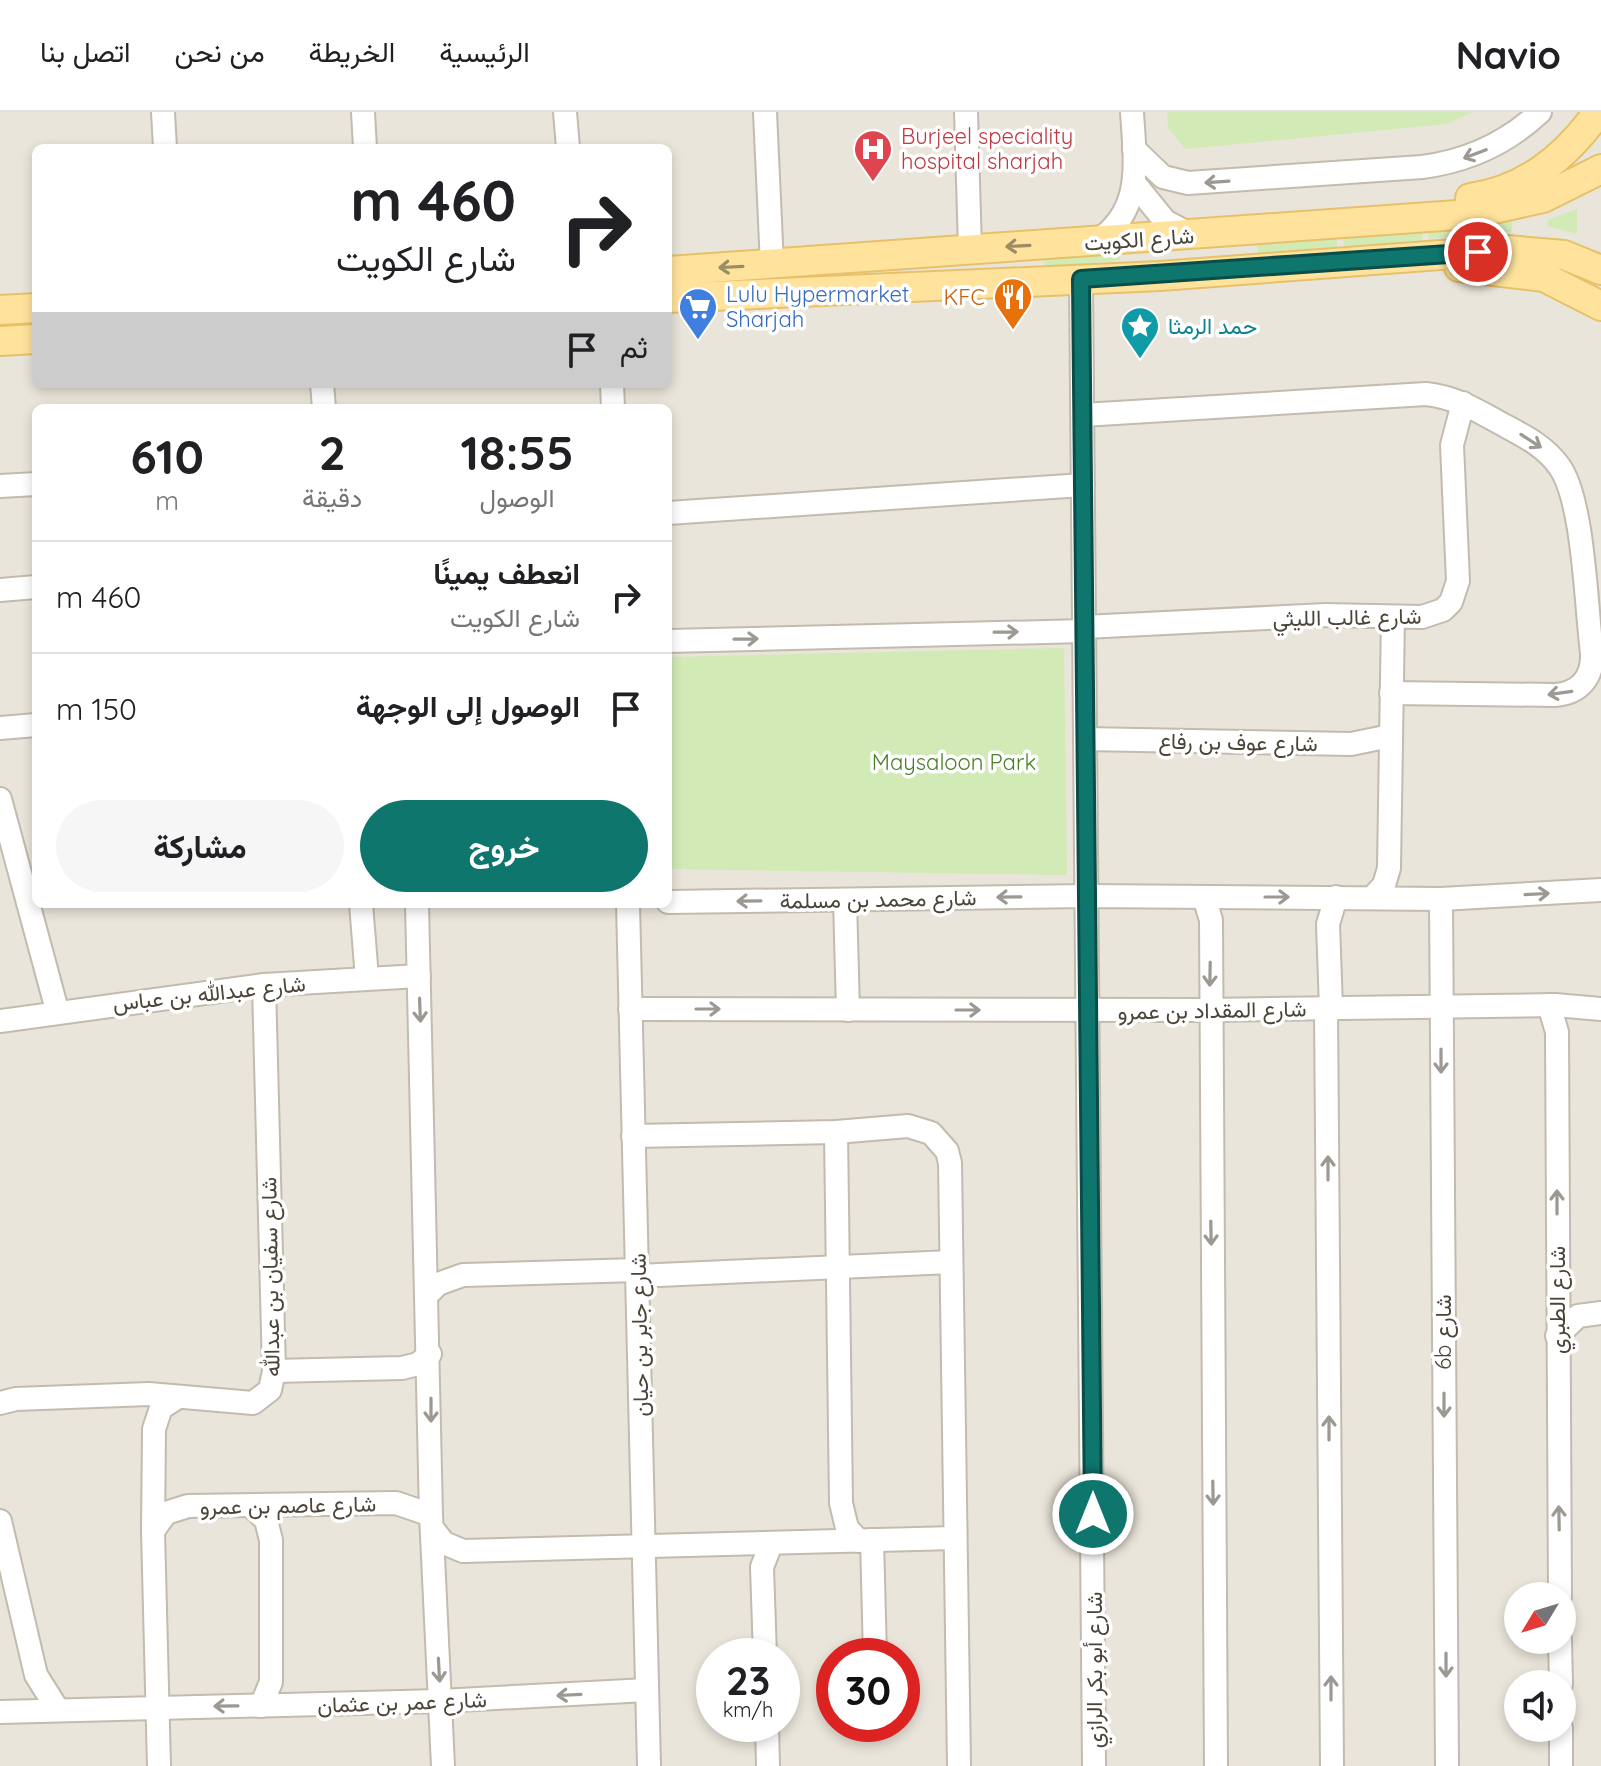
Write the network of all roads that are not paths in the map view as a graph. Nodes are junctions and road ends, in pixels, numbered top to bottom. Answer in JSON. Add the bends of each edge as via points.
{"nodes":[{"id":1,"x":163,"y":112,"type":"edge"},
{"id":2,"x":363,"y":112,"type":"edge"},
{"id":3,"x":565,"y":112,"type":"edge"},
{"id":4,"x":765,"y":112,"type":"edge"},
{"id":5,"x":966,"y":112,"type":"edge"},
{"id":6,"x":1132,"y":112,"type":"edge"},
{"id":7,"x":1540,"y":112,"type":"edge"},
{"id":8,"x":1598,"y":112,"type":"edge"},
{"id":9,"x":165,"y":144,"type":"edge"},
{"id":10,"x":365,"y":144,"type":"edge"},
{"id":11,"x":568,"y":144,"type":"edge"},
{"id":12,"x":1134,"y":149,"type":"junction"},
{"id":13,"x":1601,"y":169,"type":"edge"},
{"id":14,"x":1135,"y":184,"type":"junction"},
{"id":15,"x":1413,"y":219,"type":"junction"},
{"id":16,"x":1230,"y":233,"type":"junction"},
{"id":17,"x":1193,"y":236,"type":"junction"},
{"id":18,"x":1096,"y":242,"type":"junction"},
{"id":19,"x":970,"y":249,"type":"junction"},
{"id":20,"x":1419,"y":256,"type":"junction"},
{"id":21,"x":772,"y":265,"type":"junction"},
{"id":22,"x":1601,"y":270,"type":"edge"},
{"id":23,"x":672,"y":271,"type":"edge"},
{"id":24,"x":1160,"y":276,"type":"junction"},
{"id":25,"x":1081,"y":279,"type":"junction"},
{"id":26,"x":672,"y":298,"type":"edge"},
{"id":27,"x":1601,"y":306,"type":"edge"},
{"id":28,"x":32,"y":308,"type":"edge"},
{"id":29,"x":0,"y":310,"type":"edge"},
{"id":30,"x":32,"y":339,"type":"edge"},
{"id":31,"x":0,"y":341,"type":"edge"},
{"id":32,"x":1463,"y":403,"type":"junction"},
{"id":33,"x":1083,"y":415,"type":"junction"},
{"id":34,"x":32,"y":484,"type":"edge"},
{"id":35,"x":1083,"y":485,"type":"junction"},
{"id":36,"x":0,"y":486,"type":"edge"},
{"id":37,"x":672,"y":513,"type":"edge"},
{"id":38,"x":32,"y":587,"type":"edge"},
{"id":39,"x":0,"y":590,"type":"edge"},
{"id":40,"x":1393,"y":617,"type":"junction"},
{"id":41,"x":1084,"y":629,"type":"junction"},
{"id":42,"x":672,"y":641,"type":"edge"},
{"id":43,"x":1391,"y":693,"type":"junction"},
{"id":44,"x":32,"y":725,"type":"edge"},
{"id":45,"x":0,"y":728,"type":"edge"},
{"id":46,"x":1390,"y":736,"type":"junction"},
{"id":47,"x":1085,"y":739,"type":"junction"},
{"id":48,"x":0,"y":799,"type":"edge"},
{"id":49,"x":13,"y":851,"type":"junction"},
{"id":50,"x":32,"y":862,"type":"edge"},
{"id":51,"x":1601,"y":890,"type":"edge"},
{"id":52,"x":1087,"y":896,"type":"junction"},
{"id":53,"x":1204,"y":897,"type":"junction"},
{"id":54,"x":1336,"y":897,"type":"junction"},
{"id":55,"x":1372,"y":898,"type":"junction"},
{"id":56,"x":1441,"y":899,"type":"junction"},
{"id":57,"x":845,"y":900,"type":"junction"},
{"id":58,"x":672,"y":902,"type":"edge"},
{"id":59,"x":361,"y":908,"type":"edge"},
{"id":60,"x":417,"y":908,"type":"edge"},
{"id":61,"x":628,"y":908,"type":"edge"},
{"id":62,"x":419,"y":976,"type":"junction"},
{"id":63,"x":367,"y":978,"type":"junction"},
{"id":64,"x":264,"y":985,"type":"junction"},
{"id":65,"x":1441,"y":1005,"type":"junction"},
{"id":66,"x":1549,"y":1005,"type":"junction"},
{"id":67,"x":1329,"y":1008,"type":"junction"},
{"id":68,"x":630,"y":1009,"type":"junction"},
{"id":69,"x":1601,"y":1009,"type":"edge"},
{"id":70,"x":57,"y":1010,"type":"junction"},
{"id":71,"x":848,"y":1010,"type":"junction"},
{"id":72,"x":1209,"y":1010,"type":"junction"},
{"id":73,"x":1090,"y":1011,"type":"junction"},
{"id":74,"x":0,"y":1021,"type":"edge"},
{"id":75,"x":836,"y":1132,"type":"junction"},
{"id":76,"x":633,"y":1136,"type":"junction"},
{"id":77,"x":951,"y":1262,"type":"junction"},
{"id":78,"x":840,"y":1267,"type":"junction"},
{"id":79,"x":637,"y":1273,"type":"junction"},
{"id":80,"x":429,"y":1293,"type":"junction"},
{"id":81,"x":1601,"y":1313,"type":"edge"},
{"id":82,"x":1557,"y":1336,"type":"junction"},
{"id":83,"x":430,"y":1354,"type":"junction"},
{"id":84,"x":274,"y":1371,"type":"junction"},
{"id":85,"x":178,"y":1397,"type":"junction"},
{"id":86,"x":0,"y":1403,"type":"edge"},
{"id":87,"x":251,"y":1506,"type":"junction"},
{"id":88,"x":0,"y":1521,"type":"edge"},
{"id":89,"x":431,"y":1521,"type":"junction"},
{"id":90,"x":153,"y":1531,"type":"junction"},
{"id":91,"x":955,"y":1538,"type":"junction"},
{"id":92,"x":865,"y":1541,"type":"junction"},
{"id":93,"x":771,"y":1544,"type":"junction"},
{"id":94,"x":644,"y":1548,"type":"junction"},
{"id":95,"x":1560,"y":1582,"type":"edge"},
{"id":96,"x":764,"y":1638,"type":"edge"},
{"id":97,"x":873,"y":1638,"type":"edge"},
{"id":98,"x":647,"y":1690,"type":"junction"},
{"id":99,"x":440,"y":1701,"type":"junction"},
{"id":100,"x":261,"y":1706,"type":"junction"},
{"id":101,"x":157,"y":1707,"type":"junction"},
{"id":102,"x":58,"y":1710,"type":"junction"},
{"id":103,"x":0,"y":1712,"type":"edge"},
{"id":104,"x":767,"y":1742,"type":"edge"},
{"id":105,"x":1561,"y":1742,"type":"edge"},
{"id":106,"x":159,"y":1766,"type":"edge"},
{"id":107,"x":443,"y":1766,"type":"edge"},
{"id":108,"x":649,"y":1766,"type":"edge"},
{"id":109,"x":768,"y":1766,"type":"edge"},
{"id":110,"x":959,"y":1766,"type":"edge"},
{"id":111,"x":1094,"y":1766,"type":"edge"},
{"id":112,"x":1216,"y":1766,"type":"edge"},
{"id":113,"x":1332,"y":1766,"type":"edge"},
{"id":114,"x":1447,"y":1766,"type":"edge"},
{"id":115,"x":1561,"y":1766,"type":"edge"}],
"edges":[{"from":1,"to":9,"type":"street"},
{"from":2,"to":10,"type":"street"},
{"from":3,"to":11,"type":"street"},
{"from":4,"to":21,"type":"street"},
{"from":5,"to":19,"type":"street"},
{"from":6,"to":12,"type":"street"},
{"from":7,"to":12,"type":"street","one_way":true,"via":[[1486,150],[1422,167],[1188,183],[1163,177]]},
{"from":8,"to":15,"type":"main road","via":[[1571,146],[1527,179],[1496,193],[1432,208]]},
{"from":12,"to":14,"type":"street"},
{"from":13,"to":15,"type":"main road","name":"شارع الكويت","via":[[1521,206]]},
{"from":14,"to":17,"type":"street","via":[[1165,221]]},
{"from":14,"to":18,"type":"street","via":[[1118,224]]},
{"from":15,"to":16,"type":"main road","name":"شارع الكويت"},
{"from":16,"to":17,"type":"main road","name":"شارع الكويت"},
{"from":16,"to":24,"type":"main road","via":[[1232,244],[1225,254],[1184,263]]},
{"from":17,"to":18,"type":"main road","name":"شارع الكويت"},
{"from":18,"to":19,"type":"main road","name":"شارع الكويت","one_way":true},
{"from":19,"to":21,"type":"main road","name":"شارع الكويت"},
{"from":20,"to":22,"type":"main road","name":"شارع الكويت","via":[[1526,249],[1564,255]]},
{"from":20,"to":24,"type":"main road","name":"شارع الكويت"},
{"from":20,"to":27,"type":"main road","via":[[1460,267],[1544,277]]},
{"from":21,"to":23,"type":"main road","name":"شارع الكويت","one_way":true},
{"from":24,"to":25,"type":"main road","name":"شارع الكويت"},
{"from":25,"to":26,"type":"main road","name":"شارع الكويت"},
{"from":25,"to":33,"type":"street","name":"شارع أبو بكر الرازي"},
{"from":28,"to":29,"type":"main road"},
{"from":30,"to":31,"type":"main road"},
{"from":32,"to":33,"type":"street","via":[[1426,394]]},
{"from":32,"to":40,"type":"street","name":"شارع غالب الليثي","via":[[1452,445],[1456,593],[1433,616]]},
{"from":32,"to":43,"type":"street","one_way":true,"via":[[1537,443],[1568,483],[1593,664],[1584,683],[1566,694]]},
{"from":33,"to":35,"type":"street","name":"شارع أبو بكر الرازي"},
{"from":34,"to":36,"type":"street"},
{"from":35,"to":37,"type":"street"},
{"from":35,"to":41,"type":"street","name":"شارع أبو بكر الرازي"},
{"from":38,"to":39,"type":"street"},
{"from":40,"to":41,"type":"street","name":"شارع غالب الليثي","via":[[1325,615]]},
{"from":40,"to":43,"type":"street"},
{"from":42,"to":41,"type":"street","name":"شارع غالب الليثي","one_way":true},
{"from":41,"to":47,"type":"street","name":"شارع أبو بكر الرازي"},
{"from":43,"to":46,"type":"street"},
{"from":44,"to":45,"type":"street"},
{"from":46,"to":47,"type":"street","name":"شارع عوف بن رفاع","via":[[1351,744]]},
{"from":46,"to":55,"type":"street","via":[[1389,868],[1384,885]]},
{"from":47,"to":52,"type":"street","name":"شارع أبو بكر الرازي"},
{"from":48,"to":49,"type":"street"},
{"from":49,"to":50,"type":"street"},
{"from":49,"to":70,"type":"street"},
{"from":56,"to":51,"type":"street","name":"شارع محمد بن مسلمة","one_way":true},
{"from":52,"to":53,"type":"street","name":"شارع محمد بن مسلمة"},
{"from":52,"to":57,"type":"street","name":"شارع محمد بن مسلمة","one_way":true},
{"from":52,"to":73,"type":"street","name":"شارع أبو بكر الرازي"},
{"from":53,"to":54,"type":"street","name":"شارع محمد بن مسلمة","one_way":true},
{"from":53,"to":72,"type":"street","one_way":true,"via":[[1211,920]]},
{"from":54,"to":55,"type":"street","name":"شارع محمد بن مسلمة"},
{"from":54,"to":67,"type":"street","via":[[1328,924]]},
{"from":55,"to":56,"type":"street","name":"شارع محمد بن مسلمة"},
{"from":56,"to":65,"type":"street","name":"6b شارع"},
{"from":57,"to":58,"type":"street","name":"شارع محمد بن مسلمة","one_way":true},
{"from":57,"to":71,"type":"street"},
{"from":59,"to":63,"type":"street"},
{"from":60,"to":62,"type":"street"},
{"from":61,"to":68,"type":"street","name":"شارع جابر بن حيان"},
{"from":62,"to":63,"type":"street","name":"شارع عبدالله بن عباس"},
{"from":62,"to":80,"type":"street","one_way":true},
{"from":63,"to":64,"type":"street","name":"شارع عبدالله بن عباس"},
{"from":64,"to":70,"type":"street","name":"شارع عبدالله بن عباس"},
{"from":64,"to":84,"type":"street","name":"شارع سفيان بن عبدالله"},
{"from":65,"to":66,"type":"street","name":"شارع المقداد بن عمرو"},
{"from":65,"to":67,"type":"street","name":"شارع المقداد بن عمرو"},
{"from":65,"to":114,"type":"street","name":"6b شارع","one_way":true},
{"from":66,"to":69,"type":"street","name":"شارع المقداد بن عمرو"},
{"from":82,"to":66,"type":"street","name":"شارع الطبري","one_way":true,"via":[[1557,1032]]},
{"from":67,"to":72,"type":"street","name":"شارع المقداد بن عمرو"},
{"from":113,"to":67,"type":"street","one_way":true},
{"from":68,"to":71,"type":"street","name":"شارع المقداد بن عمرو","one_way":true},
{"from":68,"to":76,"type":"street","name":"شارع جابر بن حيان"},
{"from":70,"to":74,"type":"street","name":"شارع عبدالله بن عباس"},
{"from":71,"to":73,"type":"street","name":"شارع المقداد بن عمرو","one_way":true},
{"from":72,"to":73,"type":"street","name":"شارع المقداد بن عمرو"},
{"from":72,"to":112,"type":"street","one_way":true},
{"from":73,"to":111,"type":"street","name":"شارع أبو بكر الرازي"},
{"from":75,"to":76,"type":"street"},
{"from":75,"to":77,"type":"street","via":[[908,1126],[940,1141],[950,1163]]},
{"from":75,"to":78,"type":"street"},
{"from":76,"to":79,"type":"street","name":"شارع جابر بن حيان"},
{"from":77,"to":78,"type":"street"},
{"from":77,"to":91,"type":"street"},
{"from":78,"to":79,"type":"street"},
{"from":78,"to":92,"type":"street","via":[[841,1503],[847,1528]]},
{"from":79,"to":80,"type":"street","via":[[463,1275]]},
{"from":79,"to":94,"type":"street","name":"شارع جابر بن حيان"},
{"from":80,"to":83,"type":"street"},
{"from":81,"to":82,"type":"street","via":[[1578,1316]]},
{"from":95,"to":82,"type":"street","name":"شارع الطبري","one_way":true},
{"from":83,"to":84,"type":"street","via":[[402,1368]]},
{"from":83,"to":89,"type":"street","one_way":true},
{"from":84,"to":85,"type":"street","name":"شارع سفيان بن عبدالله","via":[[270,1390],[253,1403]]},
{"from":85,"to":86,"type":"street","name":"شارع سفيان بن عبدالله"},
{"from":85,"to":90,"type":"street","via":[[155,1418]]},
{"from":87,"to":89,"type":"street","name":"شارع عاصم بن عمرو","via":[[396,1503]]},
{"from":87,"to":90,"type":"street","name":"شارع عاصم بن عمرو","via":[[176,1508]]},
{"from":87,"to":100,"type":"street","via":[[266,1520],[271,1540],[272,1672]]},
{"from":88,"to":102,"type":"street","via":[[36,1675]]},
{"from":89,"to":94,"type":"street","name":"شارع عاصم بن عمرو","via":[[444,1543],[463,1551]]},
{"from":89,"to":99,"type":"street","one_way":true},
{"from":90,"to":101,"type":"street"},
{"from":91,"to":92,"type":"street","name":"شارع عاصم بن عمرو"},
{"from":91,"to":110,"type":"street"},
{"from":92,"to":93,"type":"street","name":"شارع عاصم بن عمرو"},
{"from":92,"to":97,"type":"street"},
{"from":93,"to":94,"type":"street","name":"شارع عاصم بن عمرو"},
{"from":93,"to":96,"type":"street","via":[[762,1567]]},
{"from":94,"to":98,"type":"street","name":"شارع جابر بن حيان"},
{"from":98,"to":99,"type":"street","name":"شارع عمر بن عثمان","one_way":true},
{"from":98,"to":108,"type":"street","name":"شارع جابر بن حيان"},
{"from":99,"to":100,"type":"street","name":"شارع عمر بن عثمان"},
{"from":99,"to":107,"type":"street"},
{"from":100,"to":101,"type":"street","name":"شارع عمر بن عثمان","one_way":true},
{"from":101,"to":102,"type":"street","name":"شارع عمر بن عثمان"},
{"from":101,"to":106,"type":"street"},
{"from":102,"to":103,"type":"street","name":"شارع عمر بن عثمان"},
{"from":104,"to":109,"type":"street"},
{"from":105,"to":115,"type":"street"}]}
